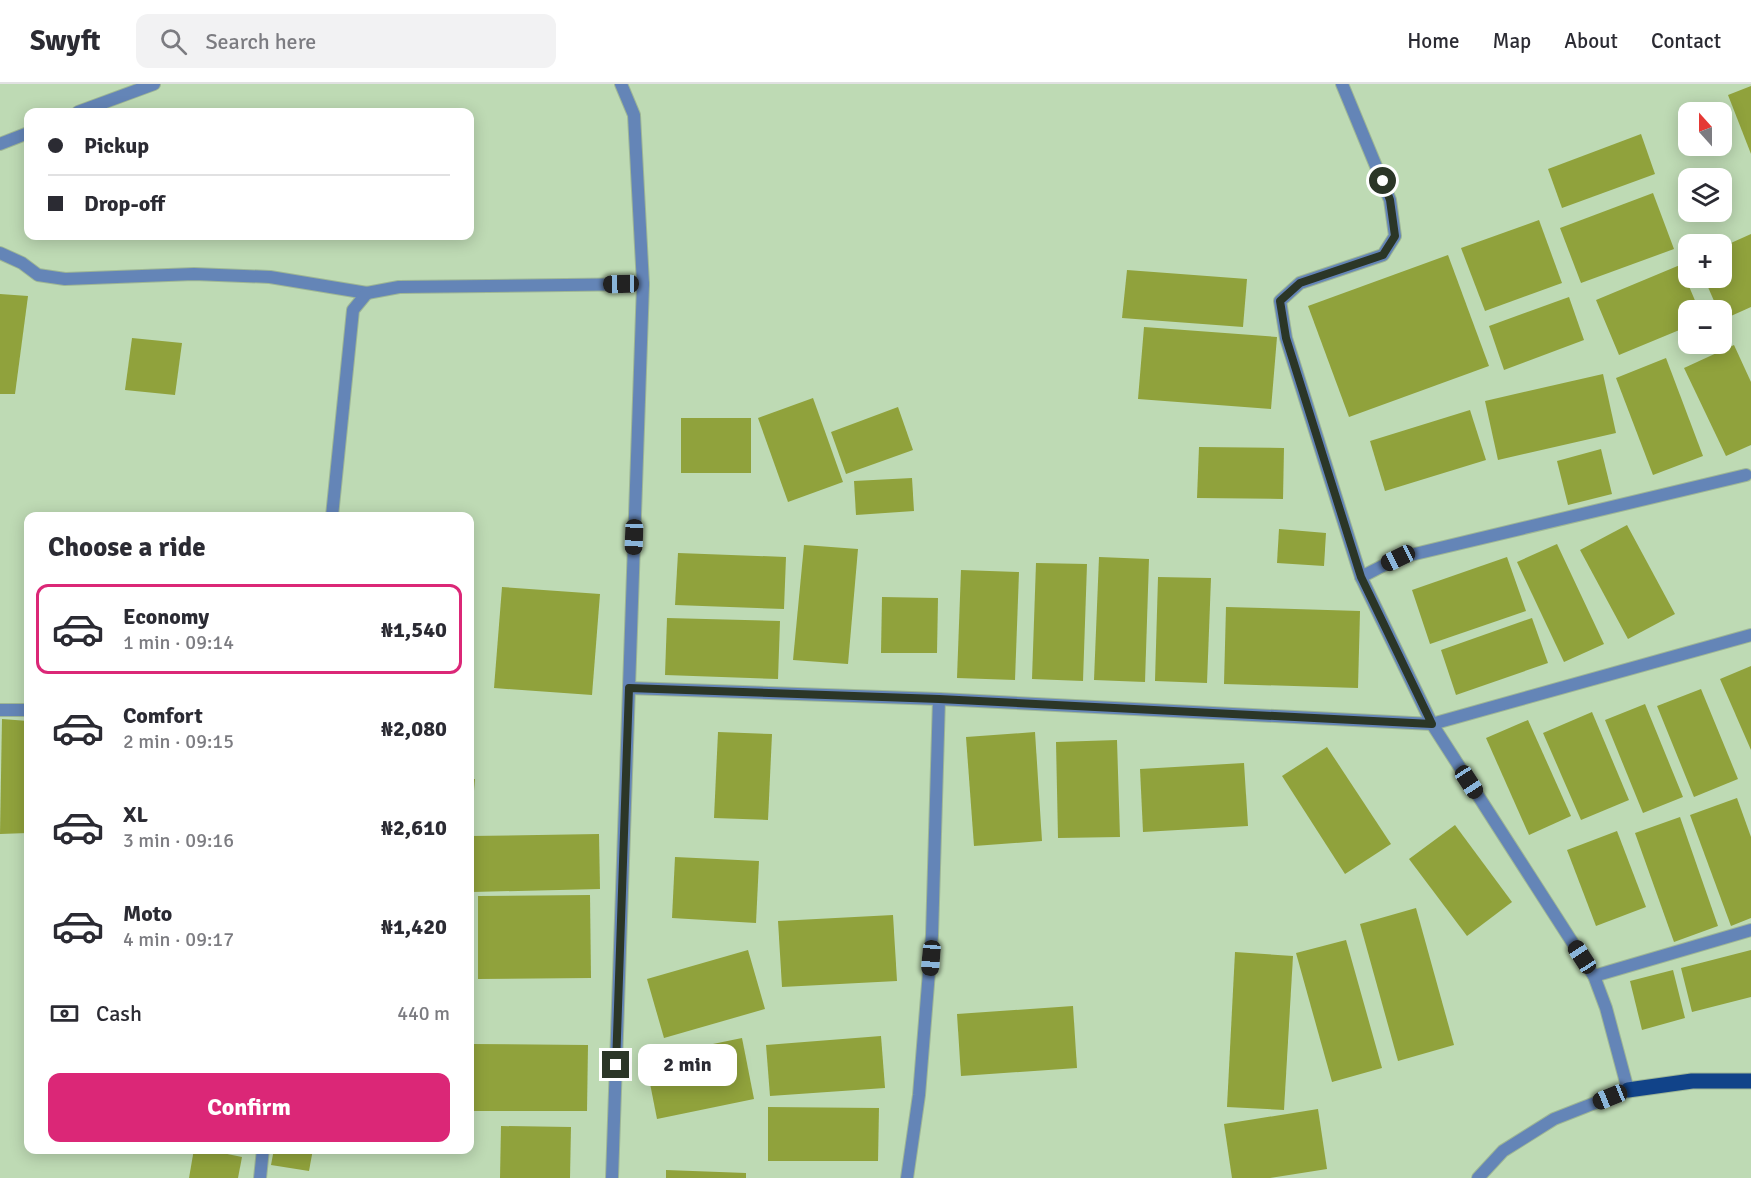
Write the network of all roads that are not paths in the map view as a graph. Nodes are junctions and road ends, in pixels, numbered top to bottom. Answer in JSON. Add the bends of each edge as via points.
{"nodes":[{"id":1,"x":154,"y":84,"type":"edge"},
{"id":2,"x":621,"y":84,"type":"edge"},
{"id":3,"x":1342,"y":84,"type":"edge"},
{"id":4,"x":89,"y":108,"type":"edge"},
{"id":5,"x":24,"y":135,"type":"edge"},
{"id":6,"x":0,"y":144,"type":"edge"},
{"id":7,"x":0,"y":253,"type":"edge"},
{"id":8,"x":643,"y":284,"type":"junction"},
{"id":9,"x":367,"y":294,"type":"junction"},
{"id":10,"x":1746,"y":476,"type":"dead end"},
{"id":11,"x":332,"y":512,"type":"edge"},
{"id":12,"x":1361,"y":577,"type":"junction"},
{"id":13,"x":1751,"y":635,"type":"edge"},
{"id":14,"x":629,"y":688,"type":"junction"},
{"id":15,"x":939,"y":699,"type":"junction"},
{"id":16,"x":0,"y":710,"type":"edge"},
{"id":17,"x":24,"y":710,"type":"edge"},
{"id":18,"x":1432,"y":724,"type":"junction"},
{"id":19,"x":1751,"y":930,"type":"edge"},
{"id":20,"x":1594,"y":976,"type":"junction"},
{"id":21,"x":1751,"y":1081,"type":"edge"},
{"id":22,"x":1628,"y":1090,"type":"junction"},
{"id":23,"x":262,"y":1154,"type":"edge"},
{"id":24,"x":260,"y":1178,"type":"edge"},
{"id":25,"x":612,"y":1178,"type":"edge"},
{"id":26,"x":907,"y":1178,"type":"edge"},
{"id":27,"x":1478,"y":1178,"type":"edge"}],
"edges":[{"from":1,"to":4,"type":"street"},
{"from":2,"to":8,"type":"street","via":[[634,115]]},
{"from":3,"to":12,"type":"street","via":[[1390,200],[1395,236],[1383,255],[1300,283],[1280,301],[1286,338]]},
{"from":5,"to":6,"type":"street"},
{"from":7,"to":9,"type":"street","via":[[38,275],[65,279],[194,274],[270,277]]},
{"from":8,"to":9,"type":"street","via":[[399,287]]},
{"from":8,"to":14,"type":"street"},
{"from":9,"to":11,"type":"street","via":[[353,310]]},
{"from":10,"to":12,"type":"street","via":[[1398,558]]},
{"from":12,"to":18,"type":"street"},
{"from":13,"to":18,"type":"street"},
{"from":14,"to":15,"type":"street"},
{"from":14,"to":25,"type":"street"},
{"from":15,"to":18,"type":"street"},
{"from":15,"to":26,"type":"street","via":[[932,935],[919,1095]]},
{"from":16,"to":17,"type":"street"},
{"from":18,"to":20,"type":"street"},
{"from":19,"to":20,"type":"street"},
{"from":20,"to":22,"type":"street"},
{"from":21,"to":22,"type":"main road","via":[[1692,1081]]},
{"from":22,"to":27,"type":"street","via":[[1554,1119],[1503,1151]]},
{"from":23,"to":24,"type":"street"}]}
